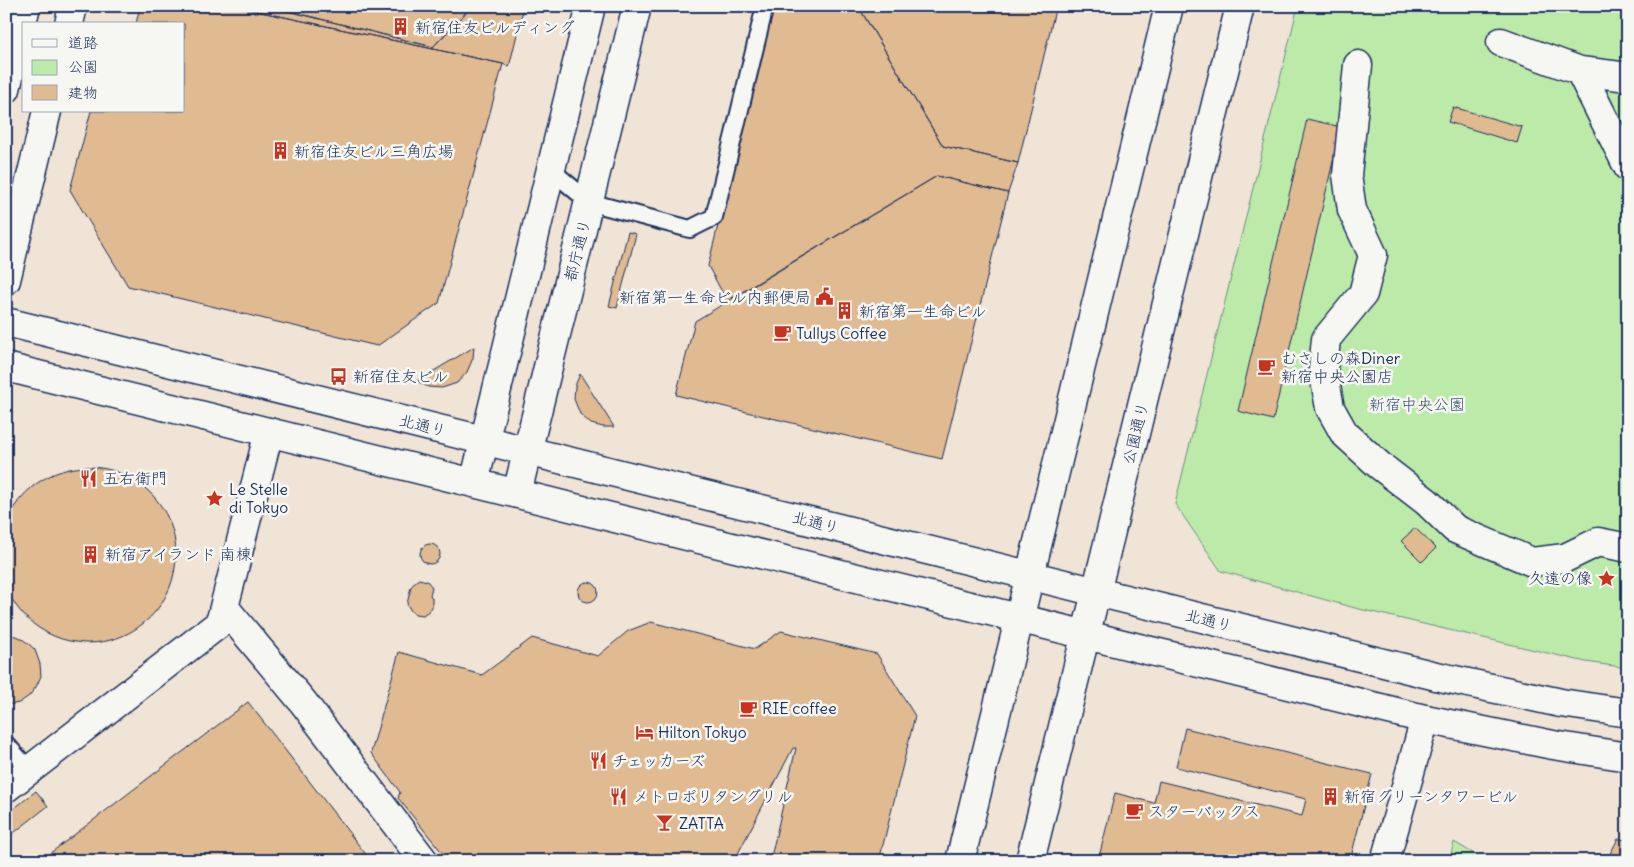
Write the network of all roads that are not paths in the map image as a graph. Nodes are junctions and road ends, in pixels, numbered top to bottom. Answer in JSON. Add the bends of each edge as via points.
{"nodes":[{"id":1,"x":26,"y":6,"type":"edge"},
{"id":2,"x":73,"y":6,"type":"edge"},
{"id":3,"x":590,"y":6,"type":"edge"},
{"id":4,"x":637,"y":6,"type":"edge"},
{"id":5,"x":765,"y":6,"type":"edge"},
{"id":6,"x":1169,"y":6,"type":"edge"},
{"id":7,"x":1240,"y":6,"type":"edge"},
{"id":8,"x":22,"y":22,"type":"edge"},
{"id":9,"x":69,"y":22,"type":"edge"},
{"id":10,"x":22,"y":23,"type":"edge"},
{"id":11,"x":1501,"y":42,"type":"dead end"},
{"id":12,"x":1358,"y":65,"type":"dead end"},
{"id":13,"x":1580,"y":72,"type":"junction"},
{"id":14,"x":1628,"y":77,"type":"edge"},
{"id":15,"x":6,"y":89,"type":"edge"},
{"id":16,"x":47,"y":112,"type":"edge"},
{"id":17,"x":1628,"y":168,"type":"edge"},
{"id":18,"x":550,"y":169,"type":"junction"},
{"id":19,"x":588,"y":202,"type":"junction"},
{"id":20,"x":6,"y":280,"type":"edge"},
{"id":21,"x":6,"y":322,"type":"edge"},
{"id":22,"x":6,"y":367,"type":"edge"},
{"id":23,"x":269,"y":432,"type":"junction"},
{"id":24,"x":484,"y":440,"type":"junction"},
{"id":25,"x":527,"y":451,"type":"junction"},
{"id":26,"x":474,"y":483,"type":"junction"},
{"id":27,"x":517,"y":493,"type":"junction"},
{"id":28,"x":1628,"y":548,"type":"edge"},
{"id":29,"x":1029,"y":575,"type":"junction"},
{"id":30,"x":1096,"y":592,"type":"junction"},
{"id":31,"x":224,"y":607,"type":"junction"},
{"id":32,"x":1019,"y":618,"type":"junction"},
{"id":33,"x":1086,"y":635,"type":"junction"},
{"id":34,"x":1628,"y":714,"type":"edge"},
{"id":35,"x":1424,"y":719,"type":"junction"},
{"id":36,"x":6,"y":744,"type":"edge"},
{"id":37,"x":1628,"y":757,"type":"edge"},
{"id":38,"x":29,"y":770,"type":"junction"},
{"id":39,"x":6,"y":788,"type":"edge"},
{"id":40,"x":424,"y":861,"type":"edge"},
{"id":41,"x":960,"y":861,"type":"edge"},
{"id":42,"x":1030,"y":861,"type":"edge"},
{"id":43,"x":1386,"y":861,"type":"edge"}],
"edges":[{"from":1,"to":8,"type":"main road"},
{"from":2,"to":9,"type":"main road"},
{"from":3,"to":18,"type":"main road"},
{"from":4,"to":19,"type":"main road","name":"都庁通り"},
{"from":5,"to":19,"type":"lane","via":[[714,217],[690,229]]},
{"from":6,"to":29,"type":"main road"},
{"from":7,"to":30,"type":"main road","name":"公園通り"},
{"from":10,"to":15,"type":"main road"},
{"from":11,"to":13,"type":"main road"},
{"from":12,"to":28,"type":"main road","via":[[1347,174],[1352,210],[1373,255],[1363,294],[1326,339],[1323,369],[1330,408],[1344,434],[1455,529],[1532,562],[1565,558],[1598,542]]},
{"from":13,"to":14,"type":"main road"},
{"from":13,"to":17,"type":"main road"},
{"from":16,"to":20,"type":"main road"},
{"from":18,"to":19,"type":"lane"},
{"from":18,"to":24,"type":"main road"},
{"from":19,"to":25,"type":"main road","name":"都庁通り"},
{"from":21,"to":24,"type":"main road","name":"北通り"},
{"from":22,"to":23,"type":"main road"},
{"from":23,"to":26,"type":"main road"},
{"from":23,"to":31,"type":"main road"},
{"from":24,"to":25,"type":"main road","name":"北通り"},
{"from":24,"to":26,"type":"main road"},
{"from":25,"to":27,"type":"main road","name":"都庁通り"},
{"from":25,"to":29,"type":"main road","name":"北通り"},
{"from":26,"to":27,"type":"main road"},
{"from":27,"to":32,"type":"main road"},
{"from":29,"to":30,"type":"main road","name":"北通り"},
{"from":29,"to":32,"type":"main road"},
{"from":30,"to":33,"type":"main road","name":"公園通り"},
{"from":30,"to":34,"type":"main road","name":"北通り","via":[[1436,676]]},
{"from":31,"to":38,"type":"main road","via":[[220,623]]},
{"from":31,"to":40,"type":"main road","via":[[303,702]]},
{"from":32,"to":33,"type":"main road"},
{"from":32,"to":41,"type":"main road"},
{"from":33,"to":35,"type":"main road"},
{"from":33,"to":42,"type":"main road","name":"公園通り"},
{"from":35,"to":37,"type":"main road"},
{"from":35,"to":43,"type":"main road"},
{"from":36,"to":38,"type":"lane"},
{"from":38,"to":39,"type":"main road"}]}
